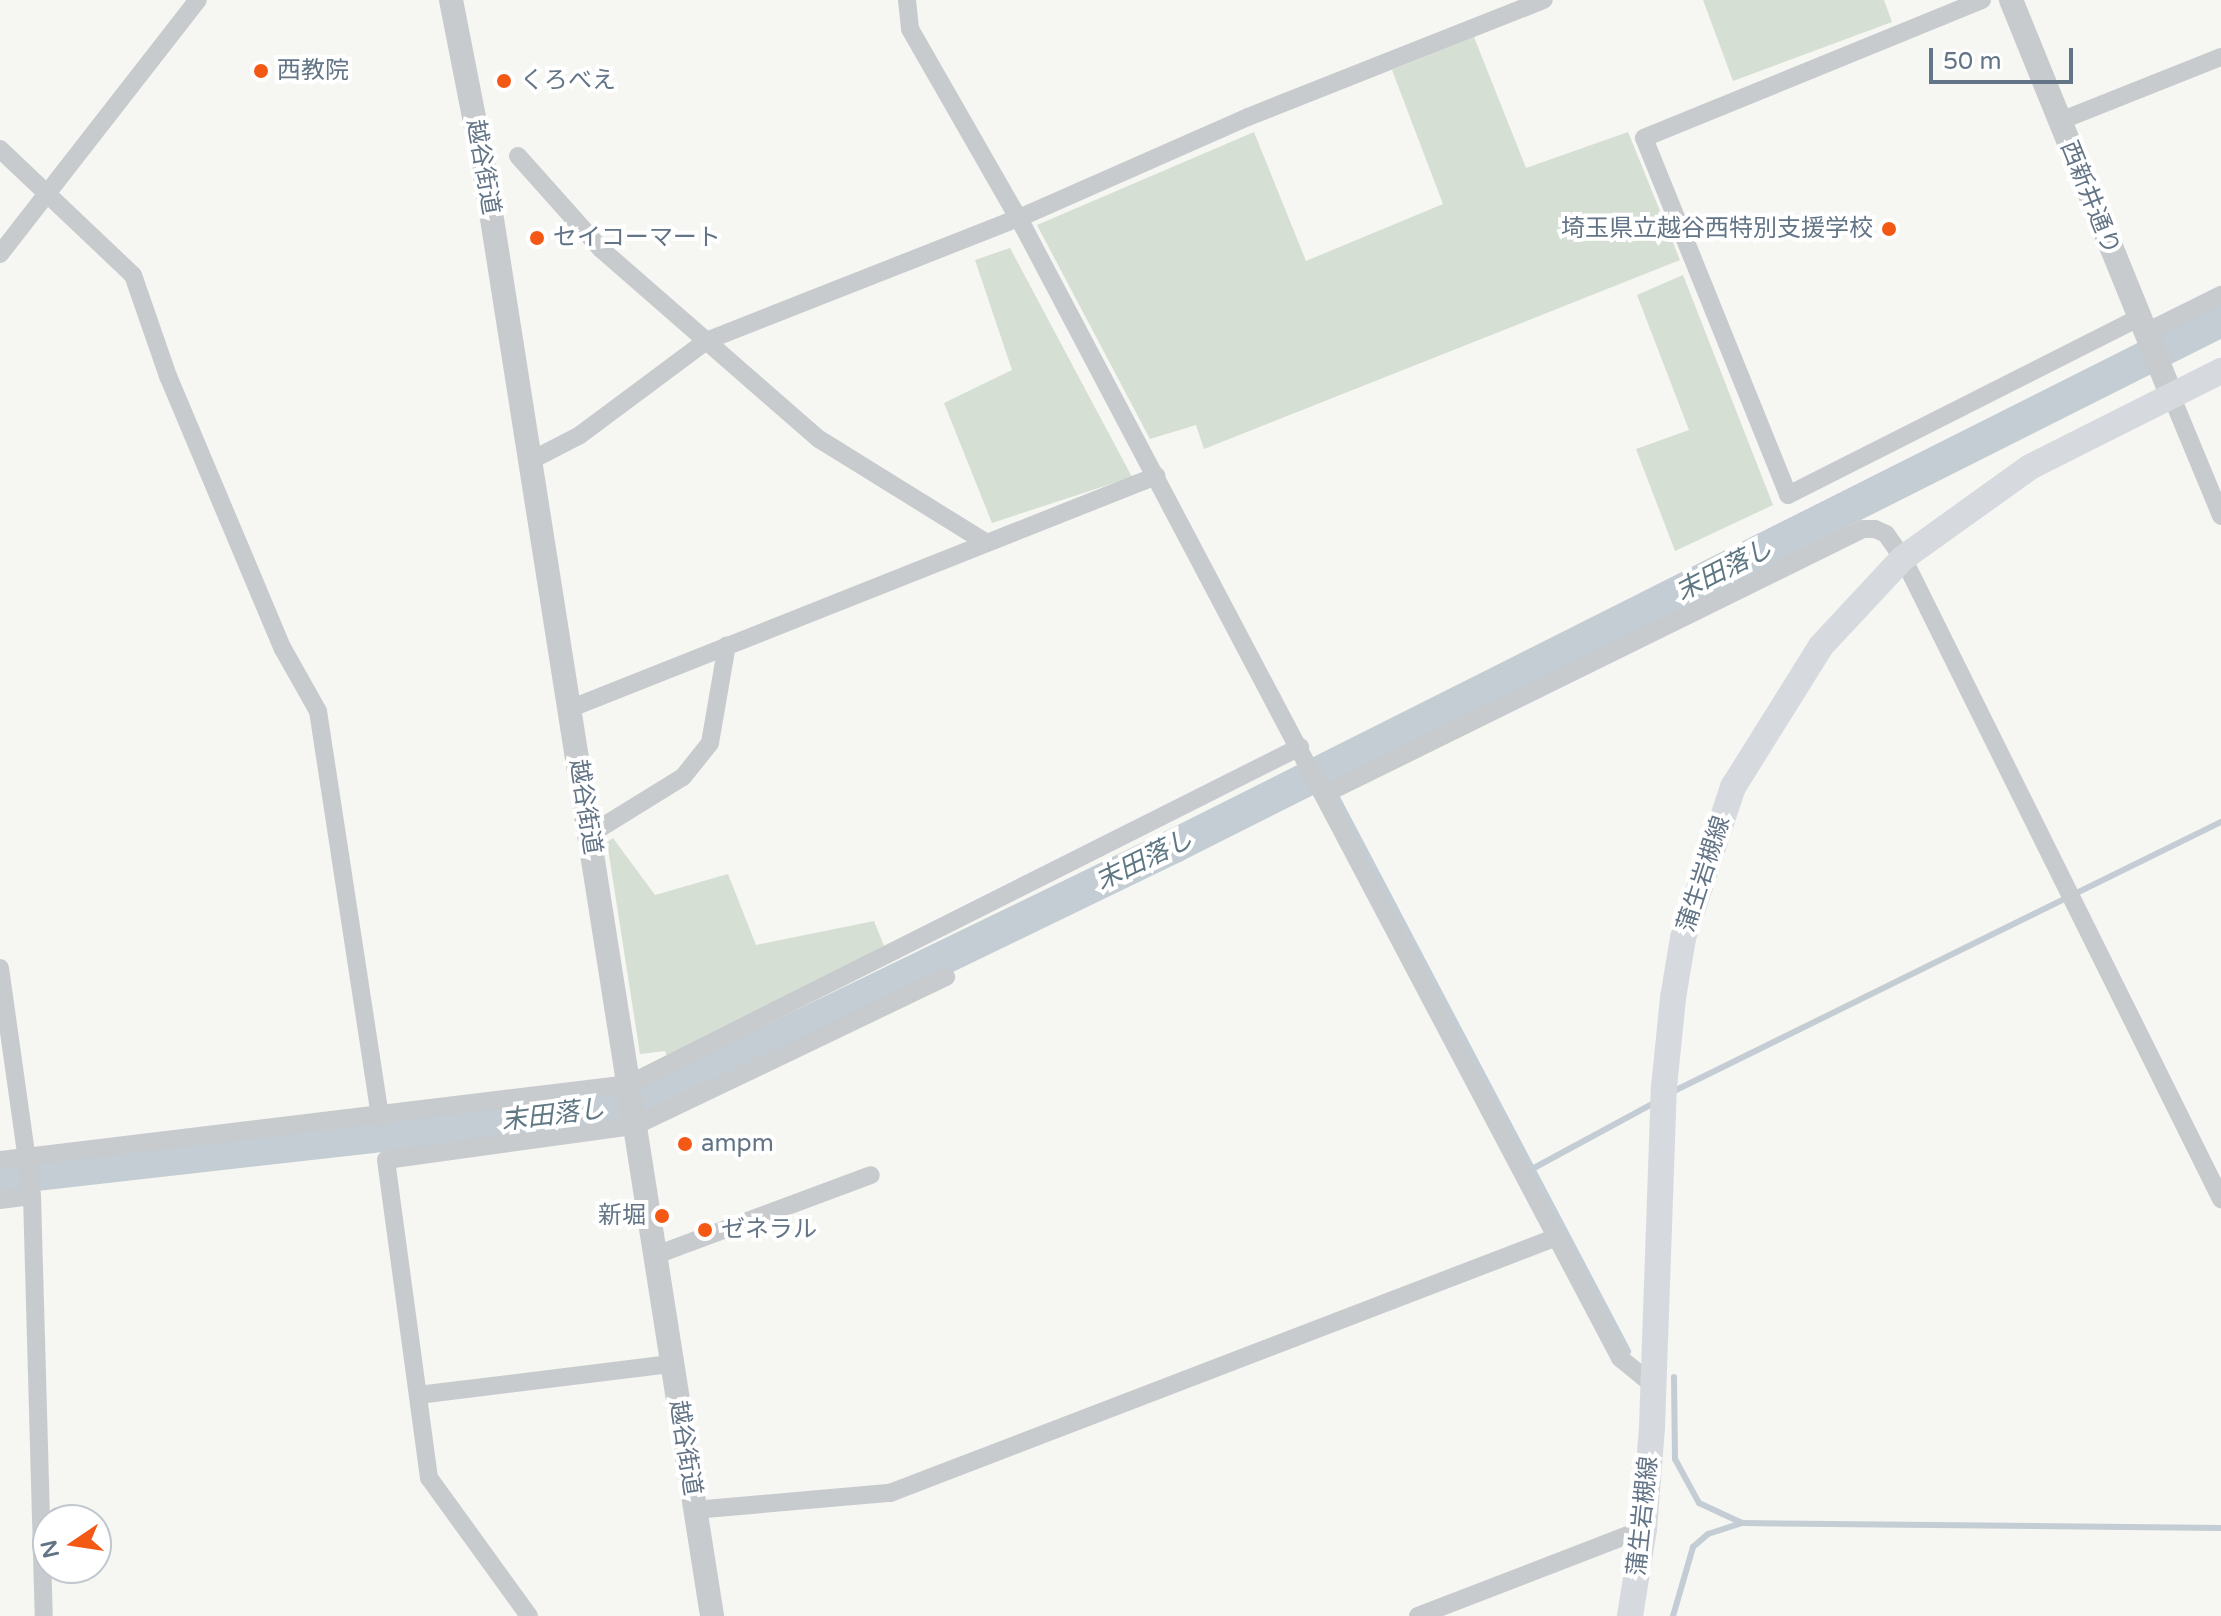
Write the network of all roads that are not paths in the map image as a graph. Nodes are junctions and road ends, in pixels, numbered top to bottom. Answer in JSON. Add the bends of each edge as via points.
{"nodes":[{"id":1,"x":198,"y":0,"type":"edge"},
{"id":2,"x":451,"y":0,"type":"edge"},
{"id":3,"x":907,"y":0,"type":"edge"},
{"id":4,"x":1544,"y":0,"type":"edge"},
{"id":5,"x":1982,"y":0,"type":"edge"},
{"id":6,"x":2011,"y":0,"type":"edge"},
{"id":7,"x":2221,"y":57,"type":"edge"},
{"id":8,"x":2060,"y":121,"type":"junction"},
{"id":9,"x":0,"y":149,"type":"edge"},
{"id":10,"x":518,"y":156,"type":"dead end"},
{"id":11,"x":45,"y":193,"type":"junction"},
{"id":12,"x":1019,"y":218,"type":"junction"},
{"id":13,"x":0,"y":254,"type":"edge"},
{"id":14,"x":2221,"y":295,"type":"edge"},
{"id":15,"x":2141,"y":326,"type":"junction"},
{"id":16,"x":706,"y":341,"type":"junction"},
{"id":17,"x":2221,"y":371,"type":"edge"},
{"id":18,"x":2171,"y":395,"type":"junction"},
{"id":19,"x":530,"y":461,"type":"junction"},
{"id":20,"x":1156,"y":476,"type":"junction"},
{"id":21,"x":2221,"y":516,"type":"edge"},
{"id":22,"x":985,"y":542,"type":"junction"},
{"id":23,"x":1903,"y":558,"type":"junction"},
{"id":24,"x":727,"y":645,"type":"junction"},
{"id":25,"x":569,"y":709,"type":"junction"},
{"id":26,"x":1300,"y":747,"type":"junction"},
{"id":27,"x":1325,"y":794,"type":"junction"},
{"id":28,"x":589,"y":835,"type":"junction"},
{"id":29,"x":0,"y":968,"type":"edge"},
{"id":30,"x":946,"y":977,"type":"dead end"},
{"id":31,"x":629,"y":1084,"type":"junction"},
{"id":32,"x":380,"y":1118,"type":"junction"},
{"id":33,"x":635,"y":1126,"type":"junction"},
{"id":34,"x":29,"y":1157,"type":"junction"},
{"id":35,"x":0,"y":1160,"type":"edge"},
{"id":36,"x":871,"y":1175,"type":"dead end"},
{"id":37,"x":32,"y":1196,"type":"junction"},
{"id":38,"x":2221,"y":1199,"type":"edge"},
{"id":39,"x":0,"y":1200,"type":"edge"},
{"id":40,"x":1557,"y":1237,"type":"junction"},
{"id":41,"x":656,"y":1255,"type":"junction"},
{"id":42,"x":672,"y":1364,"type":"junction"},
{"id":43,"x":1653,"y":1385,"type":"junction"},
{"id":44,"x":418,"y":1395,"type":"junction"},
{"id":45,"x":694,"y":1510,"type":"junction"},
{"id":46,"x":1644,"y":1529,"type":"junction"},
{"id":47,"x":44,"y":1616,"type":"edge"},
{"id":48,"x":529,"y":1616,"type":"edge"},
{"id":49,"x":712,"y":1616,"type":"edge"},
{"id":50,"x":1418,"y":1616,"type":"edge"},
{"id":51,"x":1630,"y":1616,"type":"edge"}],
"edges":[{"from":1,"to":11,"type":"street"},
{"from":2,"to":19,"type":"street","name":"越谷街道","via":[[484,168]]},
{"from":3,"to":12,"type":"street","via":[[910,29]]},
{"from":4,"to":12,"type":"street","via":[[1248,117]]},
{"from":5,"to":15,"type":"street","via":[[1644,138],[1788,495]]},
{"from":6,"to":8,"type":"street","name":"西新井通り"},
{"from":7,"to":8,"type":"street"},
{"from":8,"to":15,"type":"street","name":"西新井通り"},
{"from":9,"to":11,"type":"street"},
{"from":10,"to":16,"type":"street","via":[[601,249]]},
{"from":11,"to":13,"type":"street"},
{"from":11,"to":32,"type":"street","via":[[133,275],[168,376],[283,649],[318,711]]},
{"from":12,"to":16,"type":"street"},
{"from":12,"to":20,"type":"street"},
{"from":14,"to":15,"type":"street"},
{"from":15,"to":18,"type":"street","name":"西新井通り"},
{"from":16,"to":19,"type":"street","via":[[580,435]]},
{"from":16,"to":22,"type":"street","via":[[819,439]]},
{"from":17,"to":18,"type":"main road","name":"蒲生岩槻線"},
{"from":18,"to":21,"type":"street"},
{"from":18,"to":23,"type":"main road","name":"蒲生岩槻線","via":[[2017,474]]},
{"from":19,"to":25,"type":"street","name":"越谷街道"},
{"from":20,"to":22,"type":"street"},
{"from":20,"to":26,"type":"street"},
{"from":22,"to":24,"type":"street"},
{"from":23,"to":27,"type":"street","via":[[1886,534],[1863,529]]},
{"from":23,"to":38,"type":"street"},
{"from":23,"to":43,"type":"main road","name":"蒲生岩槻線","via":[[1821,646],[1756,743],[1733,787],[1698,885],[1683,938],[1664,1087]]},
{"from":24,"to":25,"type":"street"},
{"from":24,"to":28,"type":"street","via":[[710,743],[683,777]]},
{"from":25,"to":28,"type":"street","name":"越谷街道"},
{"from":26,"to":27,"type":"street"},
{"from":26,"to":31,"type":"street"},
{"from":27,"to":40,"type":"street"},
{"from":28,"to":31,"type":"street","name":"越谷街道"},
{"from":29,"to":34,"type":"street"},
{"from":30,"to":33,"type":"street"},
{"from":31,"to":32,"type":"street"},
{"from":31,"to":33,"type":"street","name":"越谷街道"},
{"from":32,"to":34,"type":"street"},
{"from":33,"to":41,"type":"street","name":"越谷街道"},
{"from":33,"to":44,"type":"street","via":[[386,1160]]},
{"from":34,"to":35,"type":"street"},
{"from":34,"to":37,"type":"street"},
{"from":36,"to":41,"type":"street"},
{"from":37,"to":39,"type":"street"},
{"from":37,"to":47,"type":"street"},
{"from":40,"to":43,"type":"street","via":[[1620,1358]]},
{"from":40,"to":45,"type":"street","via":[[890,1493]]},
{"from":41,"to":42,"type":"street","name":"越谷街道"},
{"from":42,"to":44,"type":"street"},
{"from":42,"to":45,"type":"street","name":"越谷街道"},
{"from":43,"to":46,"type":"main road","name":"蒲生岩槻線"},
{"from":44,"to":48,"type":"street","via":[[429,1478]]},
{"from":45,"to":49,"type":"street","name":"越谷街道"},
{"from":46,"to":50,"type":"street"},
{"from":46,"to":51,"type":"main road","name":"蒲生岩槻線"}]}
